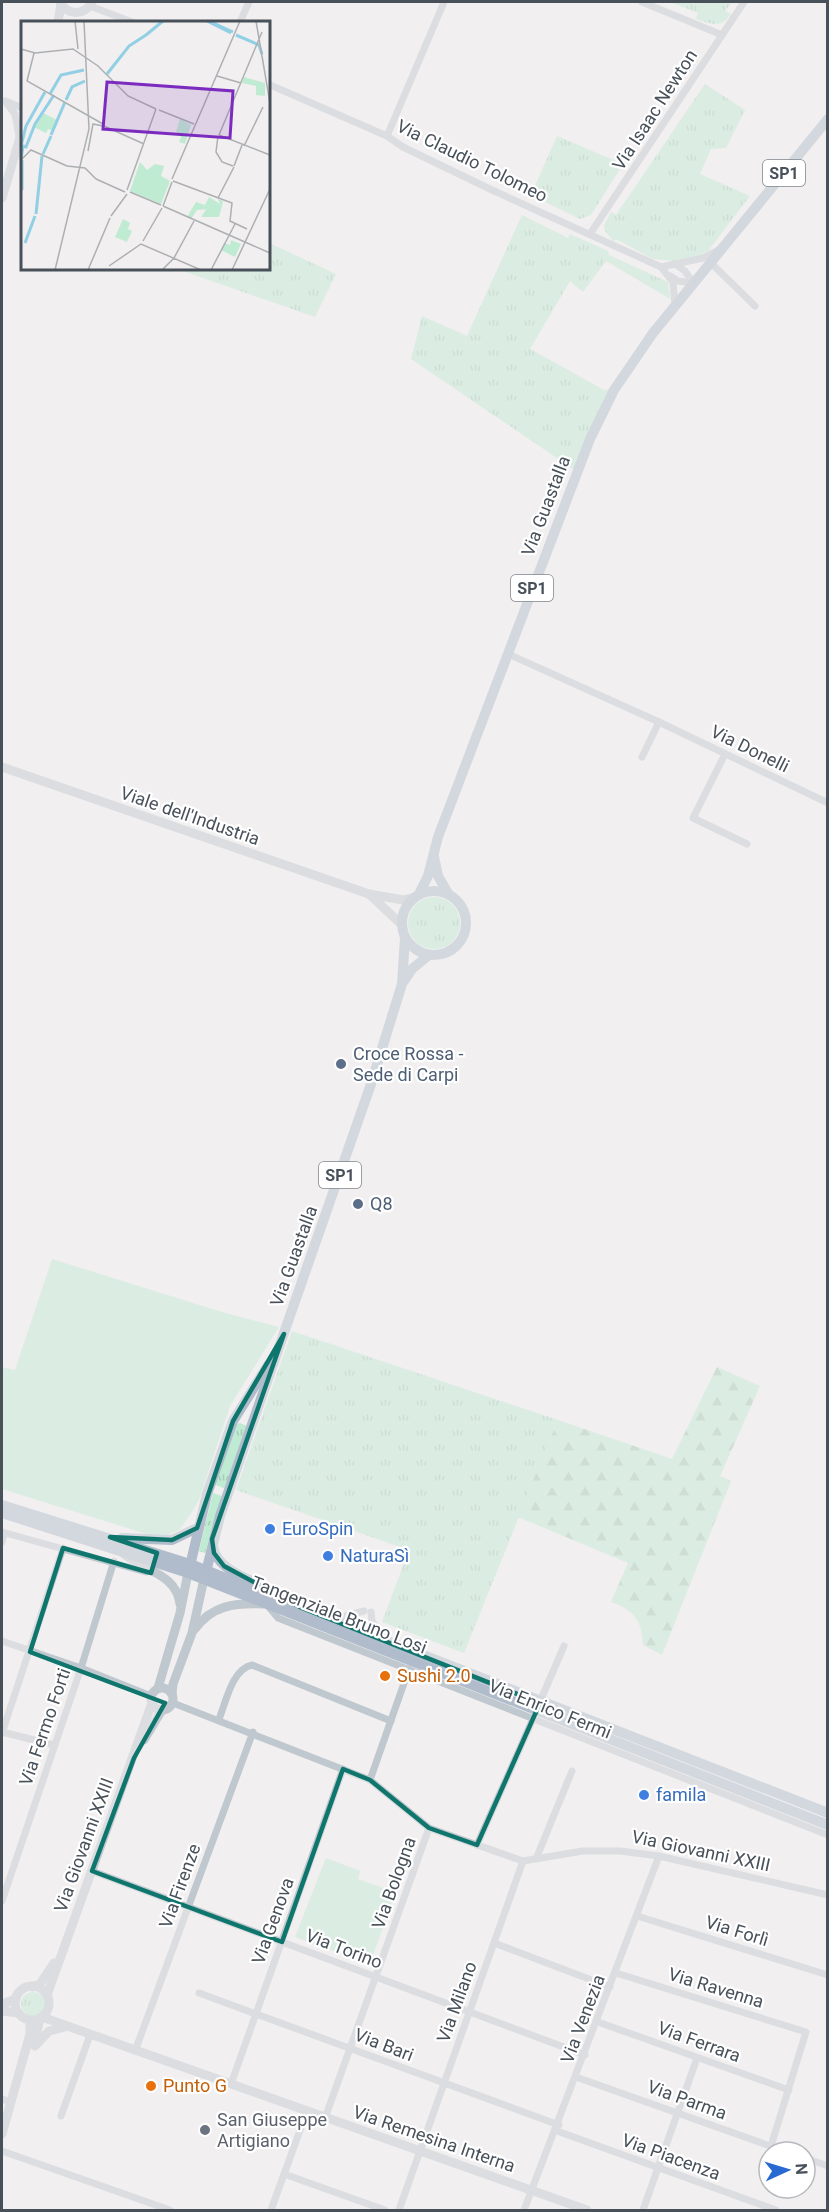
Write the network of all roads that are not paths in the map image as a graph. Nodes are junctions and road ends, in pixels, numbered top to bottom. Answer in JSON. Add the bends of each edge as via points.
{"nodes":[{"id":1,"x":249,"y":2,"type":"edge"},
{"id":2,"x":444,"y":2,"type":"edge"},
{"id":3,"x":642,"y":2,"type":"edge"},
{"id":4,"x":744,"y":2,"type":"edge"},
{"id":5,"x":61,"y":3,"type":"edge"},
{"id":6,"x":92,"y":3,"type":"edge"},
{"id":7,"x":76,"y":13,"type":"junction"},
{"id":8,"x":58,"y":21,"type":"edge"},
{"id":9,"x":68,"y":21,"type":"edge"},
{"id":10,"x":130,"y":21,"type":"edge"},
{"id":11,"x":240,"y":21,"type":"edge"},
{"id":12,"x":722,"y":34,"type":"junction"},
{"id":13,"x":270,"y":85,"type":"edge"},
{"id":14,"x":3,"y":100,"type":"edge"},
{"id":15,"x":21,"y":108,"type":"edge"},
{"id":16,"x":828,"y":119,"type":"edge"},
{"id":17,"x":387,"y":135,"type":"junction"},
{"id":18,"x":21,"y":136,"type":"edge"},
{"id":19,"x":2,"y":198,"type":"edge"},
{"id":20,"x":590,"y":234,"type":"junction"},
{"id":21,"x":722,"y":248,"type":"junction"},
{"id":22,"x":710,"y":262,"type":"junction"},
{"id":23,"x":675,"y":264,"type":"junction"},
{"id":24,"x":661,"y":267,"type":"junction"},
{"id":25,"x":668,"y":274,"type":"junction"},
{"id":26,"x":693,"y":284,"type":"junction"},
{"id":27,"x":675,"y":305,"type":"junction"},
{"id":28,"x":755,"y":306,"type":"dead end"},
{"id":29,"x":508,"y":654,"type":"junction"},
{"id":30,"x":659,"y":722,"type":"junction"},
{"id":31,"x":725,"y":754,"type":"junction"},
{"id":32,"x":642,"y":758,"type":"dead end"},
{"id":33,"x":2,"y":767,"type":"edge"},
{"id":34,"x":828,"y":803,"type":"edge"},
{"id":35,"x":747,"y":844,"type":"dead end"},
{"id":36,"x":434,"y":854,"type":"junction"},
{"id":37,"x":369,"y":894,"type":"junction"},
{"id":38,"x":450,"y":895,"type":"junction"},
{"id":39,"x":417,"y":896,"type":"junction"},
{"id":40,"x":403,"y":931,"type":"junction"},
{"id":41,"x":429,"y":955,"type":"junction"},
{"id":42,"x":402,"y":984,"type":"junction"},
{"id":43,"x":284,"y":1334,"type":"junction"},
{"id":44,"x":233,"y":1421,"type":"junction"},
{"id":45,"x":252,"y":1426,"type":"junction"},
{"id":46,"x":209,"y":1487,"type":"junction"},
{"id":47,"x":228,"y":1493,"type":"junction"},
{"id":48,"x":2,"y":1505,"type":"edge"},
{"id":49,"x":2,"y":1513,"type":"edge"},
{"id":50,"x":197,"y":1528,"type":"junction"},
{"id":51,"x":3,"y":1533,"type":"edge"},
{"id":52,"x":110,"y":1537,"type":"junction"},
{"id":53,"x":212,"y":1539,"type":"junction"},
{"id":54,"x":2,"y":1542,"type":"edge"},
{"id":55,"x":63,"y":1548,"type":"junction"},
{"id":56,"x":117,"y":1556,"type":"junction"},
{"id":57,"x":189,"y":1569,"type":"junction"},
{"id":58,"x":205,"y":1575,"type":"junction"},
{"id":59,"x":266,"y":1604,"type":"junction"},
{"id":60,"x":303,"y":1608,"type":"junction"},
{"id":61,"x":180,"y":1613,"type":"junction"},
{"id":62,"x":332,"y":1619,"type":"junction"},
{"id":63,"x":192,"y":1633,"type":"junction"},
{"id":64,"x":2,"y":1641,"type":"edge"},
{"id":65,"x":386,"y":1641,"type":"junction"},
{"id":66,"x":564,"y":1646,"type":"dead end"},
{"id":67,"x":30,"y":1652,"type":"junction"},
{"id":68,"x":81,"y":1668,"type":"junction"},
{"id":69,"x":409,"y":1669,"type":"junction"},
{"id":70,"x":159,"y":1688,"type":"junction"},
{"id":71,"x":173,"y":1698,"type":"junction"},
{"id":72,"x":151,"y":1700,"type":"junction"},
{"id":73,"x":162,"y":1710,"type":"junction"},
{"id":74,"x":537,"y":1710,"type":"junction"},
{"id":75,"x":219,"y":1719,"type":"junction"},
{"id":76,"x":391,"y":1721,"type":"junction"},
{"id":77,"x":2,"y":1732,"type":"edge"},
{"id":78,"x":253,"y":1732,"type":"junction"},
{"id":79,"x":54,"y":1745,"type":"junction"},
{"id":80,"x":134,"y":1758,"type":"junction"},
{"id":81,"x":343,"y":1769,"type":"junction"},
{"id":82,"x":572,"y":1771,"type":"dead end"},
{"id":83,"x":370,"y":1780,"type":"junction"},
{"id":84,"x":828,"y":1813,"type":"edge"},
{"id":85,"x":828,"y":1825,"type":"edge"},
{"id":86,"x":429,"y":1828,"type":"junction"},
{"id":87,"x":828,"y":1835,"type":"edge"},
{"id":88,"x":477,"y":1845,"type":"junction"},
{"id":89,"x":659,"y":1856,"type":"junction"},
{"id":90,"x":536,"y":1859,"type":"junction"},
{"id":91,"x":523,"y":1861,"type":"junction"},
{"id":92,"x":92,"y":1871,"type":"junction"},
{"id":93,"x":828,"y":1895,"type":"edge"},
{"id":94,"x":2,"y":1901,"type":"edge"},
{"id":95,"x":188,"y":1907,"type":"junction"},
{"id":96,"x":637,"y":1916,"type":"junction"},
{"id":97,"x":282,"y":1942,"type":"junction"},
{"id":98,"x":66,"y":1943,"type":"junction"},
{"id":99,"x":494,"y":1943,"type":"junction"},
{"id":100,"x":616,"y":1973,"type":"junction"},
{"id":101,"x":828,"y":1975,"type":"edge"},
{"id":102,"x":376,"y":1977,"type":"junction"},
{"id":103,"x":33,"y":1987,"type":"junction"},
{"id":104,"x":610,"y":1987,"type":"junction"},
{"id":105,"x":199,"y":1993,"type":"dead end"},
{"id":106,"x":47,"y":1995,"type":"junction"},
{"id":107,"x":16,"y":2000,"type":"junction"},
{"id":108,"x":2,"y":2004,"type":"edge"},
{"id":109,"x":49,"y":2007,"type":"junction"},
{"id":110,"x":2,"y":2011,"type":"edge"},
{"id":111,"x":255,"y":2012,"type":"junction"},
{"id":112,"x":469,"y":2012,"type":"junction"},
{"id":113,"x":18,"y":2013,"type":"junction"},
{"id":114,"x":37,"y":2019,"type":"junction"},
{"id":115,"x":598,"y":2022,"type":"junction"},
{"id":116,"x":67,"y":2026,"type":"junction"},
{"id":117,"x":90,"y":2035,"type":"junction"},
{"id":118,"x":349,"y":2048,"type":"junction"},
{"id":119,"x":32,"y":2050,"type":"junction"},
{"id":120,"x":135,"y":2051,"type":"junction"},
{"id":121,"x":585,"y":2055,"type":"junction"},
{"id":122,"x":697,"y":2058,"type":"junction"},
{"id":123,"x":576,"y":2077,"type":"junction"},
{"id":124,"x":442,"y":2083,"type":"junction"},
{"id":125,"x":231,"y":2084,"type":"junction"},
{"id":126,"x":789,"y":2090,"type":"junction"},
{"id":127,"x":13,"y":2098,"type":"junction"},
{"id":128,"x":2,"y":2099,"type":"edge"},
{"id":129,"x":307,"y":2111,"type":"junction"},
{"id":130,"x":678,"y":2113,"type":"junction"},
{"id":131,"x":61,"y":2116,"type":"dead end"},
{"id":132,"x":325,"y":2118,"type":"junction"},
{"id":133,"x":558,"y":2128,"type":"junction"},
{"id":134,"x":2,"y":2134,"type":"edge"},
{"id":135,"x":773,"y":2140,"type":"edge"},
{"id":136,"x":757,"y":2141,"type":"edge"},
{"id":137,"x":2,"y":2151,"type":"edge"},
{"id":138,"x":418,"y":2152,"type":"junction"},
{"id":139,"x":657,"y":2169,"type":"junction"},
{"id":140,"x":284,"y":2174,"type":"junction"},
{"id":141,"x":533,"y":2191,"type":"junction"},
{"id":142,"x":170,"y":2211,"type":"edge"},
{"id":143,"x":271,"y":2211,"type":"edge"},
{"id":144,"x":385,"y":2211,"type":"edge"},
{"id":145,"x":399,"y":2211,"type":"edge"},
{"id":146,"x":524,"y":2211,"type":"edge"},
{"id":147,"x":587,"y":2211,"type":"edge"},
{"id":148,"x":643,"y":2211,"type":"edge"},
{"id":149,"x":776,"y":2211,"type":"edge"}],
"edges":[{"from":1,"to":11,"type":"street"},
{"from":2,"to":17,"type":"street"},
{"from":3,"to":12,"type":"street"},
{"from":4,"to":12,"type":"street","name":"Via Isaac Newton"},
{"from":5,"to":7,"type":"street"},
{"from":5,"to":8,"type":"street"},
{"from":6,"to":7,"type":"street"},
{"from":6,"to":10,"type":"street"},
{"from":7,"to":9,"type":"street"},
{"from":12,"to":20,"type":"street","name":"Via Isaac Newton"},
{"from":13,"to":17,"type":"street","name":"Via Claudio Tolomeo"},
{"from":14,"to":15,"type":"street"},
{"from":14,"to":18,"type":"street","via":[[15,114]]},
{"from":16,"to":21,"type":"main road","name":"Via Guastalla","number":"SP1"},
{"from":17,"to":20,"type":"street","name":"Via Claudio Tolomeo","via":[[403,147]]},
{"from":18,"to":19,"type":"street"},
{"from":20,"to":24,"type":"street","name":"Via Claudio Tolomeo"},
{"from":21,"to":22,"type":"main road","name":"Via Guastalla","number":"SP1"},
{"from":21,"to":23,"type":"street","via":[[704,258]]},
{"from":22,"to":26,"type":"main road","name":"Via Guastalla","number":"SP1"},
{"from":22,"to":28,"type":"street"},
{"from":23,"to":24,"type":"street"},
{"from":23,"to":26,"type":"street"},
{"from":24,"to":25,"type":"street"},
{"from":25,"to":26,"type":"street"},
{"from":25,"to":27,"type":"street","via":[[675,288]]},
{"from":26,"to":27,"type":"main road","name":"Via Guastalla","number":"SP1"},
{"from":27,"to":29,"type":"main road","name":"Via Guastalla","number":"SP1","via":[[614,390],[590,439]]},
{"from":29,"to":30,"type":"street","name":"Via Donelli"},
{"from":29,"to":36,"type":"main road","name":"Via Guastalla","number":"SP1"},
{"from":30,"to":31,"type":"street","name":"Via Donelli"},
{"from":30,"to":32,"type":"street"},
{"from":31,"to":34,"type":"street","name":"Via Donelli"},
{"from":31,"to":35,"type":"street","via":[[693,818]]},
{"from":33,"to":37,"type":"street","name":"Viale dell'Industria"},
{"from":36,"to":38,"type":"main road","via":[[438,876]]},
{"from":36,"to":39,"type":"main road","name":"Via Guastalla","number":"SP1"},
{"from":37,"to":39,"type":"street","name":"Viale dell'Industria","via":[[403,900]]},
{"from":37,"to":40,"type":"street","name":"Viale dell'Industria"},
{"from":38,"to":39,"type":"main road","via":[[435,891]]},
{"from":38,"to":41,"type":"main road","via":[[463,909],[466,919],[462,939],[448,952]]},
{"from":39,"to":40,"type":"main road","via":[[403,915]]},
{"from":40,"to":41,"type":"main road","via":[[410,945]]},
{"from":40,"to":42,"type":"main road","name":"Via Guastalla","number":"SP1"},
{"from":41,"to":42,"type":"main road","name":"Via Guastalla"},
{"from":42,"to":43,"type":"main road","name":"Via Guastalla","number":"SP1"},
{"from":43,"to":44,"type":"main road","name":"Via Guastalla","number":"SP1"},
{"from":43,"to":45,"type":"main road","name":"Via Guastalla","number":"SP1"},
{"from":44,"to":45,"type":"main road"},
{"from":44,"to":46,"type":"main road","name":"Via Guastalla","number":"SP1"},
{"from":45,"to":47,"type":"main road","name":"Via Guastalla","number":"SP1"},
{"from":46,"to":47,"type":"main road"},
{"from":46,"to":50,"type":"main road","name":"Via Guastalla","number":"SP1"},
{"from":47,"to":53,"type":"main road","name":"Via Guastalla","number":"SP1"},
{"from":48,"to":52,"type":"main road","name":"Tangenziale Bruno Losi"},
{"from":49,"to":56,"type":"main road","name":"Tangenziale Bruno Losi"},
{"from":50,"to":52,"type":"main road","via":[[172,1540]]},
{"from":50,"to":57,"type":"main road","name":"Via Guastalla","number":"SP1"},
{"from":51,"to":54,"type":"street"},
{"from":51,"to":55,"type":"street"},
{"from":52,"to":57,"type":"main road","name":"Tangenziale Bruno Losi"},
{"from":53,"to":58,"type":"main road","name":"Via Guastalla","number":"SP1"},
{"from":53,"to":60,"type":"main road","via":[[214,1553],[221,1563]]},
{"from":55,"to":56,"type":"street"},
{"from":55,"to":67,"type":"street"},
{"from":56,"to":57,"type":"main road","name":"Tangenziale Bruno Losi"},
{"from":56,"to":61,"type":"street","via":[[164,1578],[179,1596]]},
{"from":56,"to":68,"type":"street","name":"Via Fermo Forti"},
{"from":57,"to":58,"type":"main road","name":"Tangenziale Bruno Losi"},
{"from":57,"to":61,"type":"street","name":"Via Guastalla","number":"SP1"},
{"from":58,"to":59,"type":"main road","name":"Tangenziale Bruno Losi"},
{"from":58,"to":60,"type":"main road","name":"Tangenziale Bruno Losi"},
{"from":58,"to":63,"type":"street","name":"Via Guastalla","number":"SP1"},
{"from":59,"to":63,"type":"street","via":[[222,1607],[203,1619]]},
{"from":59,"to":69,"type":"street","name":"Via Enrico Fermi","via":[[278,1618]]},
{"from":59,"to":74,"type":"main road","name":"Tangenziale Bruno Losi"},
{"from":60,"to":62,"type":"main road","name":"Tangenziale Bruno Losi"},
{"from":61,"to":70,"type":"street","name":"Via Guastalla","number":"SP1"},
{"from":62,"to":65,"type":"main road","name":"Tangenziale Bruno Losi"},
{"from":62,"to":65,"type":"street","via":[[367,1612]]},
{"from":63,"to":71,"type":"street","name":"Via Guastalla","number":"SP1","via":[[173,1684]]},
{"from":64,"to":67,"type":"street"},
{"from":65,"to":74,"type":"main road","name":"Tangenziale Bruno Losi"},
{"from":66,"to":74,"type":"street"},
{"from":67,"to":68,"type":"street"},
{"from":67,"to":77,"type":"street"},
{"from":68,"to":72,"type":"street"},
{"from":68,"to":79,"type":"street","name":"Via Fermo Forti"},
{"from":69,"to":74,"type":"street","name":"Via Enrico Fermi"},
{"from":69,"to":76,"type":"street"},
{"from":70,"to":71,"type":"street","via":[[168,1689]]},
{"from":70,"to":72,"type":"street"},
{"from":71,"to":73,"type":"street"},
{"from":71,"to":75,"type":"street","name":"Via Giovanni XXIII"},
{"from":72,"to":73,"type":"street"},
{"from":72,"to":80,"type":"street","name":"Via Giovanni XXIII"},
{"from":73,"to":80,"type":"street","name":"Via Giovanni XXIII"},
{"from":74,"to":84,"type":"main road","name":"Tangenziale Bruno Losi"},
{"from":74,"to":85,"type":"main road","name":"Tangenziale Bruno Losi"},
{"from":74,"to":87,"type":"street","name":"Via Enrico Fermi"},
{"from":74,"to":88,"type":"street"},
{"from":75,"to":76,"type":"street","via":[[238,1674],[252,1665]]},
{"from":75,"to":78,"type":"street","name":"Via Giovanni XXIII"},
{"from":76,"to":83,"type":"street"},
{"from":77,"to":79,"type":"street"},
{"from":78,"to":81,"type":"street","name":"Via Giovanni XXIII"},
{"from":78,"to":95,"type":"street","name":"Via Firenze"},
{"from":79,"to":94,"type":"street","name":"Via Fermo Forti"},
{"from":80,"to":92,"type":"street","name":"Via Giovanni XXIII"},
{"from":81,"to":83,"type":"street","name":"Via Giovanni XXIII"},
{"from":81,"to":97,"type":"street","name":"Via Genova"},
{"from":82,"to":90,"type":"street"},
{"from":83,"to":86,"type":"street","name":"Via Giovanni XXIII"},
{"from":86,"to":88,"type":"street","name":"Via Giovanni XXIII"},
{"from":86,"to":102,"type":"street","name":"Via Bologna"},
{"from":88,"to":91,"type":"street","name":"Via Giovanni XXIII"},
{"from":89,"to":90,"type":"street","name":"Via Giovanni XXIII","via":[[583,1851]]},
{"from":89,"to":93,"type":"street","name":"Via Giovanni XXIII"},
{"from":89,"to":96,"type":"street","name":"Via Venezia"},
{"from":90,"to":91,"type":"street","name":"Via Giovanni XXIII"},
{"from":91,"to":99,"type":"street","name":"Via Milano"},
{"from":92,"to":95,"type":"street","name":"Via Torino"},
{"from":92,"to":98,"type":"street","name":"Via Giovanni XXIII"},
{"from":95,"to":97,"type":"street","name":"Via Torino"},
{"from":95,"to":120,"type":"street","name":"Via Firenze"},
{"from":96,"to":100,"type":"street","name":"Via Venezia"},
{"from":96,"to":101,"type":"street","name":"Via Forlì"},
{"from":97,"to":102,"type":"street","name":"Via Torino"},
{"from":97,"to":111,"type":"street","name":"Via Genova"},
{"from":98,"to":103,"type":"street","name":"Via Giovanni XXIII","via":[[46,1977]]},
{"from":98,"to":106,"type":"street","name":"Via Giovanni XXIII"},
{"from":99,"to":104,"type":"street"},
{"from":99,"to":112,"type":"street","name":"Via Milano"},
{"from":100,"to":104,"type":"street","name":"Via Venezia"},
{"from":100,"to":126,"type":"street","name":"Via Ravenna","via":[[807,2032]]},
{"from":102,"to":112,"type":"street","name":"Via Torino"},
{"from":102,"to":118,"type":"street","name":"Via Bologna"},
{"from":103,"to":106,"type":"street"},
{"from":103,"to":107,"type":"street","via":[[21,1991]]},
{"from":104,"to":115,"type":"street","name":"Via Venezia"},
{"from":105,"to":111,"type":"street","name":"Via Bari"},
{"from":106,"to":109,"type":"street"},
{"from":107,"to":108,"type":"street"},
{"from":107,"to":113,"type":"street"},
{"from":109,"to":114,"type":"street"},
{"from":109,"to":116,"type":"street","name":"Via Remesina Interna"},
{"from":110,"to":113,"type":"street"},
{"from":111,"to":118,"type":"street","name":"Via Bari"},
{"from":111,"to":125,"type":"street","name":"Via Genova"},
{"from":112,"to":121,"type":"street","name":"Via Torino"},
{"from":112,"to":124,"type":"street","name":"Via Milano"},
{"from":113,"to":114,"type":"street"},
{"from":114,"to":116,"type":"street","name":"Via Remesina Interna"},
{"from":114,"to":119,"type":"street"},
{"from":114,"to":127,"type":"street"},
{"from":115,"to":121,"type":"street","name":"Via Venezia"},
{"from":115,"to":122,"type":"street","name":"Via Ferrara"},
{"from":116,"to":117,"type":"street","name":"Via Remesina Interna"},
{"from":116,"to":119,"type":"street","via":[[49,2031]]},
{"from":117,"to":120,"type":"street","name":"Via Remesina Interna"},
{"from":117,"to":131,"type":"street"},
{"from":118,"to":124,"type":"street","name":"Via Bari"},
{"from":118,"to":132,"type":"street","name":"Via Bologna"},
{"from":119,"to":127,"type":"street"},
{"from":120,"to":125,"type":"street","name":"Via Remesina Interna"},
{"from":121,"to":123,"type":"street","name":"Via Venezia"},
{"from":122,"to":126,"type":"street","name":"Via Ferrara"},
{"from":122,"to":130,"type":"street"},
{"from":123,"to":130,"type":"street","name":"Via Parma"},
{"from":123,"to":133,"type":"street","name":"Via Venezia"},
{"from":124,"to":133,"type":"street","name":"Via Bari"},
{"from":124,"to":138,"type":"street","name":"Via Milano"},
{"from":125,"to":129,"type":"street","name":"Via Remesina Interna"},
{"from":126,"to":135,"type":"street"},
{"from":127,"to":128,"type":"street"},
{"from":127,"to":134,"type":"street"},
{"from":129,"to":132,"type":"street","name":"Via Remesina Interna"},
{"from":129,"to":140,"type":"street"},
{"from":130,"to":136,"type":"street","name":"Via Parma"},
{"from":130,"to":139,"type":"street"},
{"from":132,"to":138,"type":"street","name":"Via Remesina Interna"},
{"from":133,"to":139,"type":"street","name":"Via Piacenza"},
{"from":133,"to":141,"type":"street","name":"Via Venezia"},
{"from":137,"to":142,"type":"street"},
{"from":138,"to":141,"type":"street","name":"Via Remesina Interna"},
{"from":138,"to":145,"type":"street","name":"Via Milano"},
{"from":139,"to":148,"type":"street"},
{"from":139,"to":149,"type":"street","name":"Via Piacenza"},
{"from":140,"to":143,"type":"street"},
{"from":140,"to":144,"type":"street"},
{"from":141,"to":146,"type":"street","name":"Via Venezia"},
{"from":141,"to":147,"type":"street","name":"Via Remesina Interna"}]}
